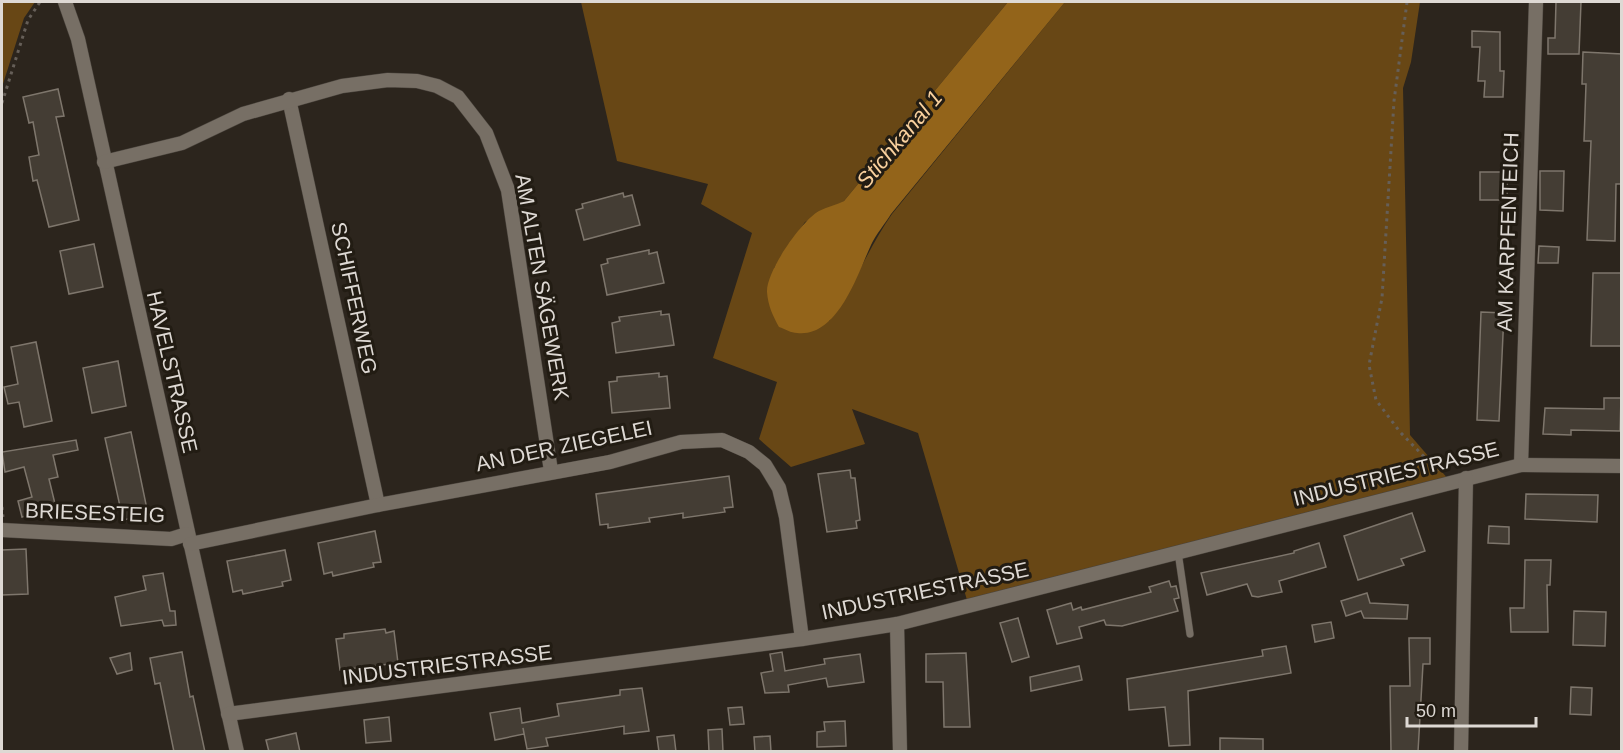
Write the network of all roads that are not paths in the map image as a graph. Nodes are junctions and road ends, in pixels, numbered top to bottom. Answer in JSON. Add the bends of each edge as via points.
{"nodes":[{"id":1,"x":65,"y":2,"type":"edge"},
{"id":2,"x":1536,"y":2,"type":"edge"},
{"id":3,"x":289,"y":99,"type":"junction"},
{"id":4,"x":104,"y":162,"type":"junction"},
{"id":5,"x":1521,"y":465,"type":"junction"},
{"id":6,"x":1622,"y":466,"type":"edge"},
{"id":7,"x":551,"y":471,"type":"junction"},
{"id":8,"x":1466,"y":478,"type":"junction"},
{"id":9,"x":378,"y":505,"type":"junction"},
{"id":10,"x":2,"y":530,"type":"edge"},
{"id":11,"x":189,"y":539,"type":"junction"},
{"id":12,"x":1178,"y":552,"type":"junction"},
{"id":13,"x":897,"y":624,"type":"junction"},
{"id":14,"x":1190,"y":634,"type":"dead end"},
{"id":15,"x":802,"y":639,"type":"junction"},
{"id":16,"x":228,"y":714,"type":"junction"},
{"id":17,"x":237,"y":752,"type":"edge"},
{"id":18,"x":900,"y":752,"type":"edge"},
{"id":19,"x":1461,"y":752,"type":"edge"}],
"edges":[{"from":1,"to":4,"type":"street","name":"HAVELSTRASSE","via":[[78,39]]},
{"from":2,"to":5,"type":"street","name":"AM KARPFENTEICH"},
{"from":3,"to":4,"type":"street","name":"AM ALTEN SÄGEWERK","via":[[243,114],[182,143]]},
{"from":3,"to":7,"type":"street","name":"AM ALTEN SÄGEWERK","via":[[342,86],[417,81],[458,97],[477,120],[508,190]]},
{"from":3,"to":9,"type":"street","name":"SCHIFFERWEG"},
{"from":4,"to":11,"type":"street","name":"HAVELSTRASSE"},
{"from":5,"to":6,"type":"street","name":"INDUSTRIESTRASSE"},
{"from":5,"to":8,"type":"street","name":"INDUSTRIESTRASSE"},
{"from":7,"to":9,"type":"street","name":"AN DER ZIEGELEI"},
{"from":7,"to":15,"type":"street","name":"AN DER ZIEGELEI","via":[[610,462],[681,441],[722,441],[749,452],[765,465],[779,488]]},
{"from":8,"to":12,"type":"street","name":"INDUSTRIESTRASSE"},
{"from":8,"to":19,"type":"street"},
{"from":9,"to":11,"type":"street","name":"AN DER ZIEGELEI"},
{"from":10,"to":11,"type":"street","name":"BRIESESTEIG"},
{"from":11,"to":16,"type":"street","name":"HAVELSTRASSE"},
{"from":12,"to":13,"type":"street","name":"INDUSTRIESTRASSE"},
{"from":12,"to":14,"type":"lane"},
{"from":13,"to":15,"type":"street","name":"INDUSTRIESTRASSE"},
{"from":13,"to":18,"type":"street"},
{"from":15,"to":16,"type":"street","name":"INDUSTRIESTRASSE"},
{"from":16,"to":17,"type":"street","name":"HAVELSTRASSE"}]}
